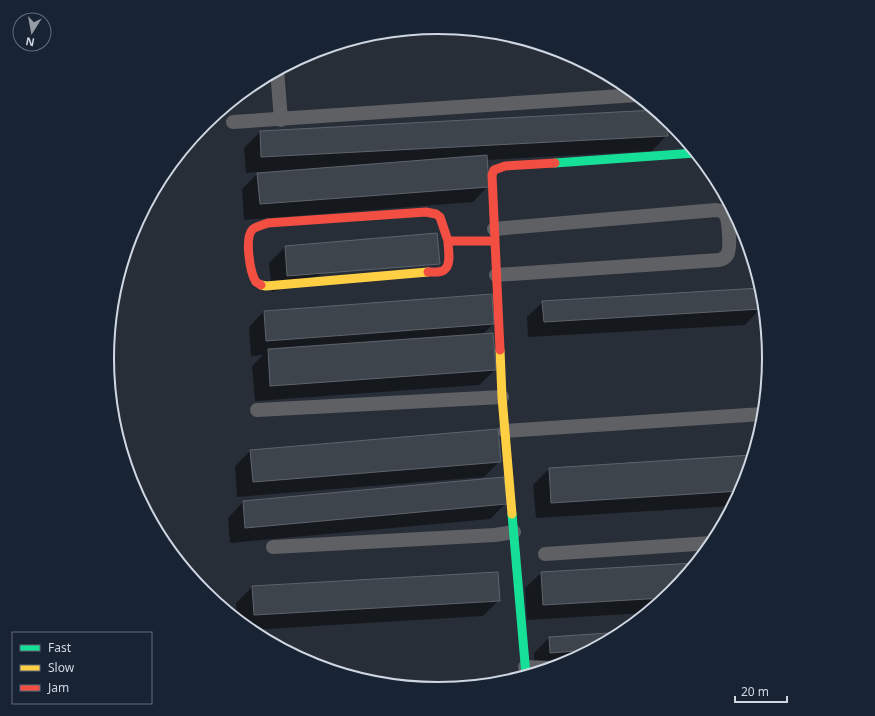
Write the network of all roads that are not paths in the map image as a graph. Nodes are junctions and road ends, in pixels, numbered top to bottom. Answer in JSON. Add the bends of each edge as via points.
{"nodes":[{"id":1,"x":277,"y":76,"type":"edge"},
{"id":2,"x":627,"y":96,"type":"edge"},
{"id":3,"x":281,"y":120,"type":"junction"},
{"id":4,"x":233,"y":122,"type":"dead end"},
{"id":5,"x":689,"y":153,"type":"edge"},
{"id":6,"x":494,"y":235,"type":"junction"},
{"id":7,"x":448,"y":241,"type":"junction"},
{"id":8,"x":496,"y":275,"type":"junction"},
{"id":9,"x":502,"y":397,"type":"junction"},
{"id":10,"x":257,"y":410,"type":"dead end"},
{"id":11,"x":756,"y":414,"type":"edge"},
{"id":12,"x":505,"y":431,"type":"junction"},
{"id":13,"x":514,"y":532,"type":"junction"},
{"id":14,"x":703,"y":544,"type":"edge"},
{"id":15,"x":273,"y":547,"type":"dead end"},
{"id":16,"x":545,"y":554,"type":"dead end"},
{"id":17,"x":526,"y":670,"type":"edge"}],
"edges":[{"from":1,"to":3,"type":"street"},
{"from":2,"to":3,"type":"street"},
{"from":3,"to":4,"type":"street"},
{"from":5,"to":6,"type":"street","via":[[499,167],[494,170],[492,181]]},
{"from":6,"to":7,"type":"street"},
{"from":6,"to":8,"type":"street"},
{"from":6,"to":8,"type":"street","via":[[716,210],[722,211],[728,220],[728,254],[719,260]]},
{"from":7,"to":7,"type":"street","via":[[449,262],[443,270],[266,286],[254,281],[251,274],[250,233],[254,228],[268,223],[426,212],[440,217]]},
{"from":8,"to":9,"type":"street"},
{"from":9,"to":10,"type":"street"},
{"from":9,"to":12,"type":"street"},
{"from":11,"to":12,"type":"street"},
{"from":12,"to":13,"type":"street"},
{"from":13,"to":15,"type":"street"},
{"from":13,"to":17,"type":"street"},
{"from":14,"to":16,"type":"street"}]}
